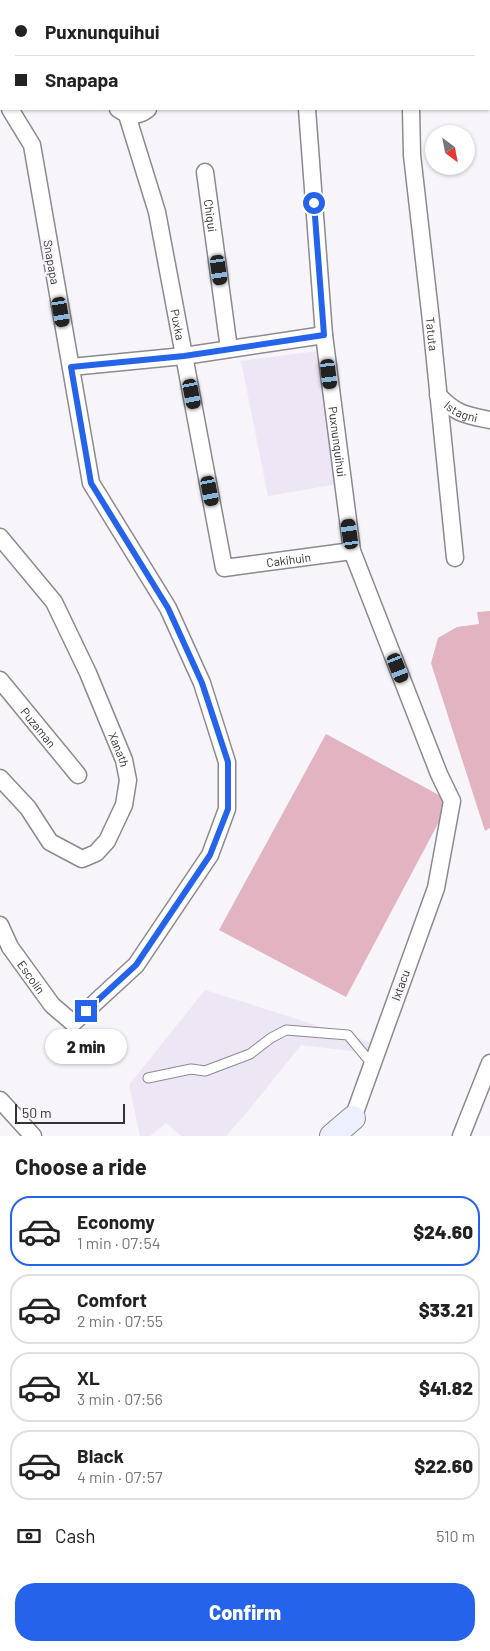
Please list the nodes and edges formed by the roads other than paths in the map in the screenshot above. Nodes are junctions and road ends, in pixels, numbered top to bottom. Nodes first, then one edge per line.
1 (11, 110) edge
2 (147, 110) edge
3 (307, 110) edge
4 (411, 110) edge
5 (122, 112) edge
6 (205, 172) dead end
7 (324, 335) junction
8 (229, 349) junction
9 (184, 356) junction
10 (71, 367) junction
11 (438, 394) junction
12 (490, 420) edge
13 (0, 537) edge
14 (354, 557) junction
15 (454, 558) dead end
16 (224, 568) joint
17 (0, 680) edge
18 (78, 775) dead end
19 (0, 778) edge
20 (446, 831) joint
21 (0, 925) edge
22 (74, 1023) joint
23 (371, 1063) junction
24 (490, 1063) edge
25 (148, 1078) dead end
26 (0, 1100) edge
27 (348, 1127) edge
28 (33, 1136) edge
29 (332, 1136) edge
30 (461, 1136) edge

1 - 10 street, Snapapa
2 - 5 street
3 - 7 street, Puxnunquihui
4 - 11 street, Tatuta
5 - 9 street, Puxka
6 - 8 street, Chiqui
7 - 8 street
7 - 14 street, Puxnunquihui
8 - 9 street
9 - 10 street
9 - 16 street, Puxka
10 - 22 street, Snapapa
11 - 12 street, Istagni
11 - 15 street, Tatuta
13 - 19 street, Xanath
14 - 16 street, Cakihuin
14 - 20 street, Puxnunquihui
17 - 18 street, Puzaman
20 - 23 street, Ixtacu
21 - 22 street, Escolín
23 - 25 lane
23 - 27 street, Ixtacu
24 - 30 street
26 - 28 street
27 - 29 street

